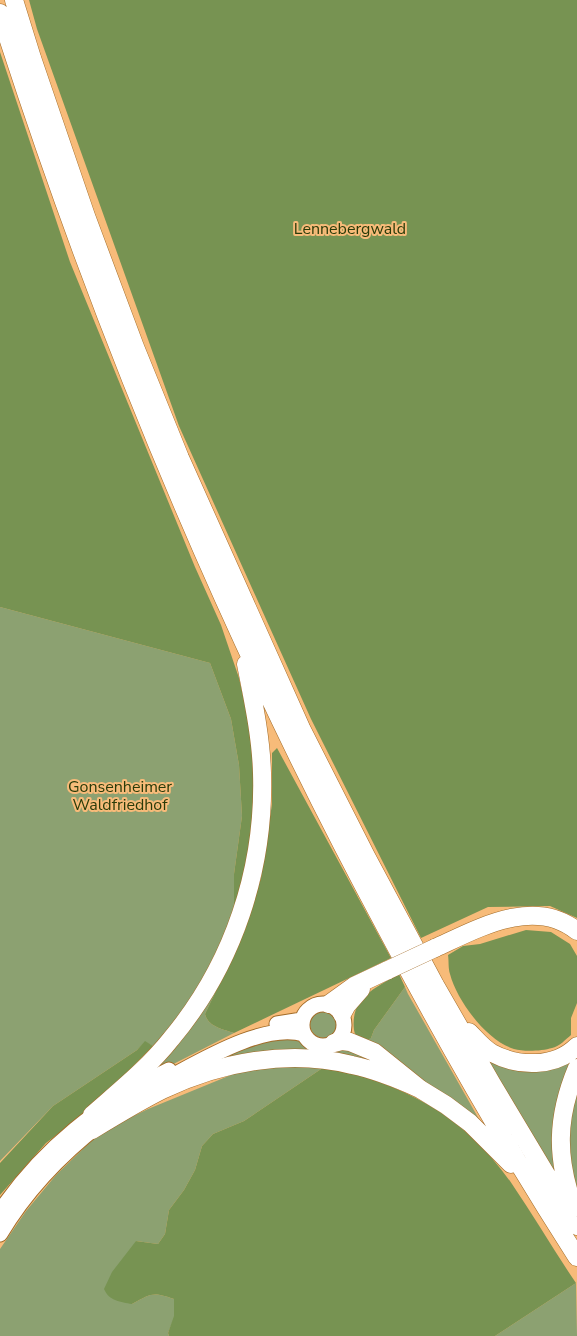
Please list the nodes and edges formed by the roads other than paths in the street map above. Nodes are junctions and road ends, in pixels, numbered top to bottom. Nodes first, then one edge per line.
1 (14, 0) edge
2 (0, 12) edge
3 (241, 639) junction
4 (577, 931) edge
5 (336, 1009) junction
6 (454, 1018) junction
7 (303, 1027) junction
8 (334, 1043) junction
9 (577, 1046) edge
10 (577, 1068) edge
11 (420, 1089) junction
12 (92, 1122) junction
13 (538, 1195) junction
14 (0, 1212) edge
15 (577, 1216) edge
16 (577, 1226) edge
17 (0, 1234) edge
18 (577, 1257) edge

1 - 6 highway
2 - 3 highway
3 - 12 highway
3 - 13 highway
4 - 5 highway, bridge
5 - 7 main road
5 - 8 main road
6 - 9 highway
6 - 16 highway
7 - 8 main road
7 - 12 main road
8 - 11 highway
10 - 15 highway
11 - 12 highway
11 - 13 highway
12 - 14 main road
12 - 17 main road
13 - 18 highway

